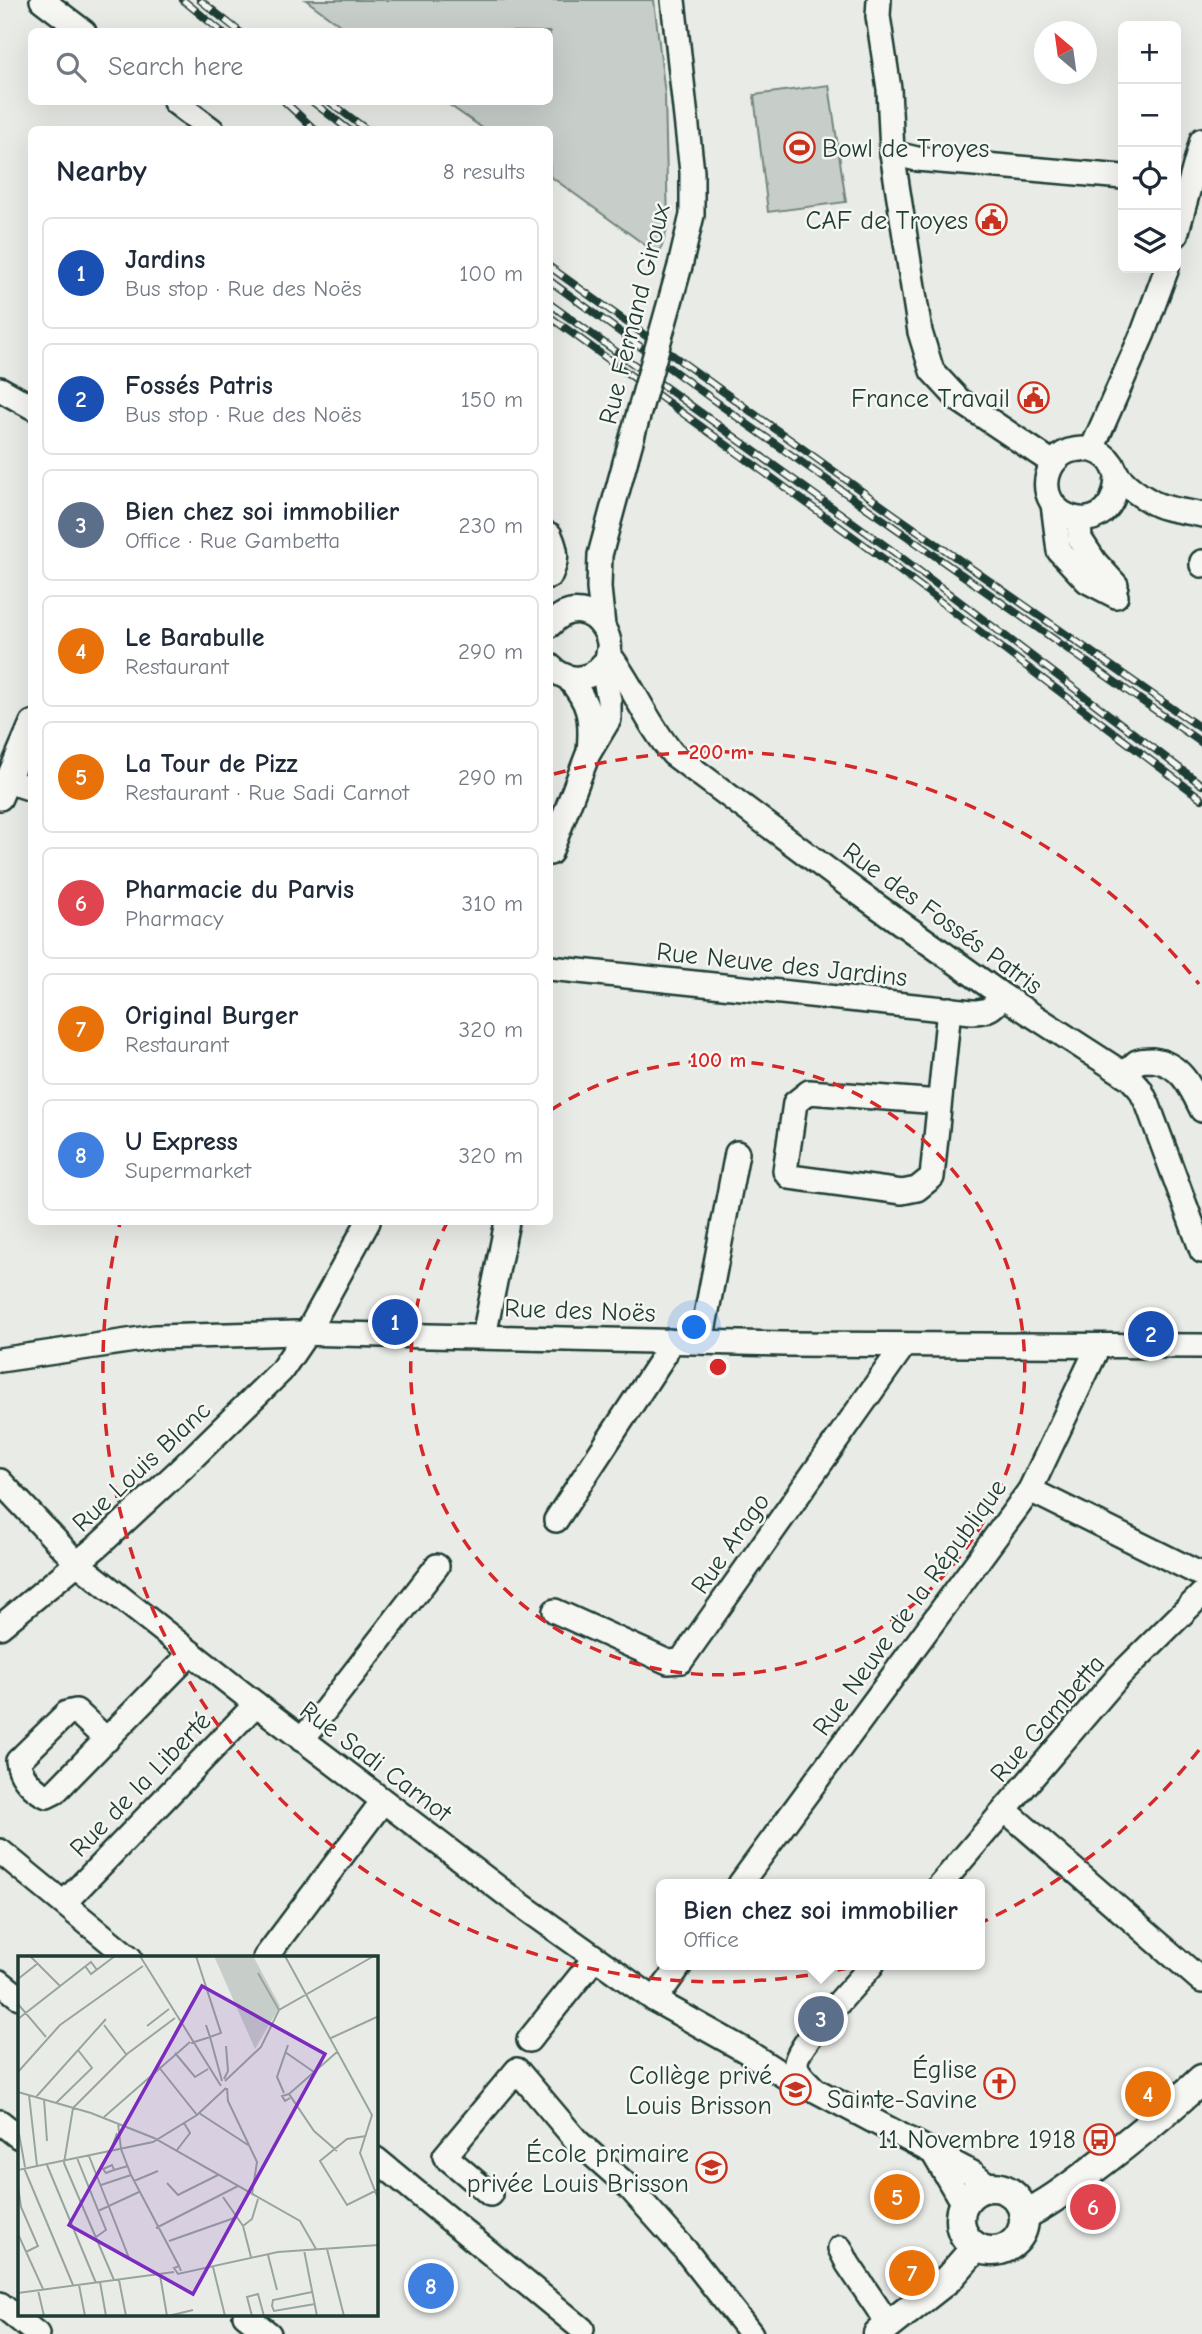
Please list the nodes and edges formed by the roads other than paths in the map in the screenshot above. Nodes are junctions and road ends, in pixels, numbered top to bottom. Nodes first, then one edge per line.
1 (42, 0) edge
2 (673, 0) edge
3 (879, 0) edge
4 (78, 28) edge
5 (180, 105) edge
6 (207, 126) edge
7 (1202, 140) edge
8 (892, 153) junction
9 (1118, 177) edge
10 (1183, 182) edge
11 (1179, 210) edge
12 (1165, 273) edge
13 (0, 389) edge
14 (28, 405) edge
15 (1092, 449) junction
16 (1053, 463) junction
17 (1117, 476) junction
18 (1053, 504) junction
19 (1108, 509) junction
20 (1202, 515) edge
21 (1079, 520) junction
22 (1202, 528) edge
23 (553, 542) edge
24 (600, 555) junction
25 (553, 570) edge
26 (555, 616) edge
27 (603, 626) junction
28 (605, 659) junction
29 (556, 672) edge
30 (28, 732) edge
31 (588, 754) junction
32 (4, 789) edge
33 (28, 789) edge
34 (553, 845) edge
35 (553, 968) edge
36 (1003, 996) junction
37 (949, 1009) junction
38 (1124, 1074) junction
39 (939, 1101) junction
40 (1202, 1110) edge
41 (737, 1153) dead end
42 (366, 1225) edge
43 (506, 1225) edge
44 (1202, 1251) edge
45 (307, 1334) junction
46 (484, 1336) junction
47 (669, 1341) junction
48 (701, 1342) junction
49 (904, 1345) junction
50 (1202, 1346) edge
51 (1098, 1347) junction
52 (0, 1360) edge
53 (0, 1481) edge
54 (1030, 1490) junction
55 (556, 1520) dead end
56 (77, 1563) junction
57 (437, 1566) dead end
58 (1202, 1574) edge
59 (1202, 1594) edge
60 (555, 1611) dead end
61 (1, 1619) edge
62 (191, 1653) junction
63 (256, 1704) junction
64 (107, 1740) dead end
65 (302, 1740) junction
66 (383, 1801) junction
67 (1005, 1810) junction
68 (0, 1851) edge
69 (744, 1879) edge
70 (945, 1879) edge
71 (64, 1903) junction
72 (128, 1956) edge
73 (267, 1956) edge
74 (595, 1958) junction
75 (676, 1970) edge
76 (868, 1970) edge
77 (1202, 1981) edge
78 (0, 1982) edge
79 (18, 1996) edge
80 (654, 2000) junction
81 (529, 2040) dead end
82 (808, 2040) junction
83 (746, 2051) junction
84 (1202, 2078) edge
85 (815, 2090) junction
86 (0, 2122) edge
87 (18, 2136) edge
88 (933, 2154) junction
89 (378, 2161) edge
90 (990, 2187) junction
91 (490, 2194) dead end
92 (963, 2204) junction
93 (1024, 2215) junction
94 (976, 2247) junction
95 (840, 2248) dead end
96 (0, 2304) edge
97 (246, 2316) edge
98 (582, 2329) dead end
99 (883, 2331) edge
100 (37, 2334) edge
101 (270, 2334) edge
102 (751, 2334) edge

1 - 4 street
2 - 24 street, Rue Fernand Giroux, bridge
3 - 8 street
5 - 6 street
7 - 10 street
8 - 9 street
8 - 16 street
10 - 11 street
12 - 15 street
13 - 14 street
15 - 16 street
15 - 17 street
16 - 18 street
17 - 19 street
17 - 20 street
18 - 21 street
18 - 21 street
19 - 21 street
19 - 22 street
23 - 25 street
24 - 26 street, Rue Fernand Giroux
24 - 27 street, Rue Fernand Giroux
26 - 27 street
27 - 28 street, Rue Fernand Giroux
28 - 29 street
28 - 31 street, Rue Fernand Giroux
28 - 36 street, Rue des Fossés Patris
29 - 31 street
30 - 32 street
31 - 34 street
32 - 33 street
35 - 37 street, Rue Neuve des Jardins
36 - 37 street, Rue Neuve des Jardins
36 - 38 street, Rue des Fossés Patris
37 - 39 street
38 - 40 street
38 - 44 street, Rue des Fossés Patris
39 - 39 street
41 - 48 street
42 - 45 street, Rue Louis Blanc
43 - 46 street
45 - 46 street, Rue des Noës
45 - 52 street, Rue des Noës
45 - 56 street, Rue Louis Blanc
46 - 47 street, Rue des Noës
47 - 48 street, Rue des Noës
47 - 55 street
48 - 49 street, Rue des Noës
49 - 51 street, Rue des Noës
49 - 60 street, Rue Arago
50 - 51 street, Rue des Noës
51 - 54 street, Rue Neuve de la République
53 - 56 street, Rue Sadi Carnot
54 - 58 street
54 - 69 street, Rue Neuve de la République
56 - 61 street, Rue Louis Blanc
56 - 62 street, Rue Sadi Carnot
57 - 65 street
59 - 67 street, Rue Gambetta
62 - 63 street, Rue Sadi Carnot
62 - 64 street
63 - 65 street, Rue Sadi Carnot
63 - 71 street, Rue de la Liberté
65 - 66 street, Rue Sadi Carnot
66 - 73 street
66 - 74 street, Rue Sadi Carnot
67 - 70 street, Rue Gambetta
67 - 77 street
68 - 71 street
71 - 72 street
74 - 80 street, Rue Sadi Carnot
74 - 81 street
75 - 80 street
76 - 82 street
78 - 79 street
80 - 83 street, Rue Sadi Carnot
82 - 83 street, Rue Sadi Carnot
82 - 85 street, Rue Sadi Carnot
83 - 85 street, Rue Sadi Carnot
84 - 93 main road
85 - 88 street, Rue Sadi Carnot
86 - 87 street
88 - 90 street, Rue Sadi Carnot
88 - 92 street, Rue Sadi Carnot
89 - 98 street
90 - 92 main road
90 - 93 main road
91 - 102 street
92 - 94 main road
93 - 94 main road
94 - 99 main road
95 - 99 street
96 - 100 street
97 - 101 street

